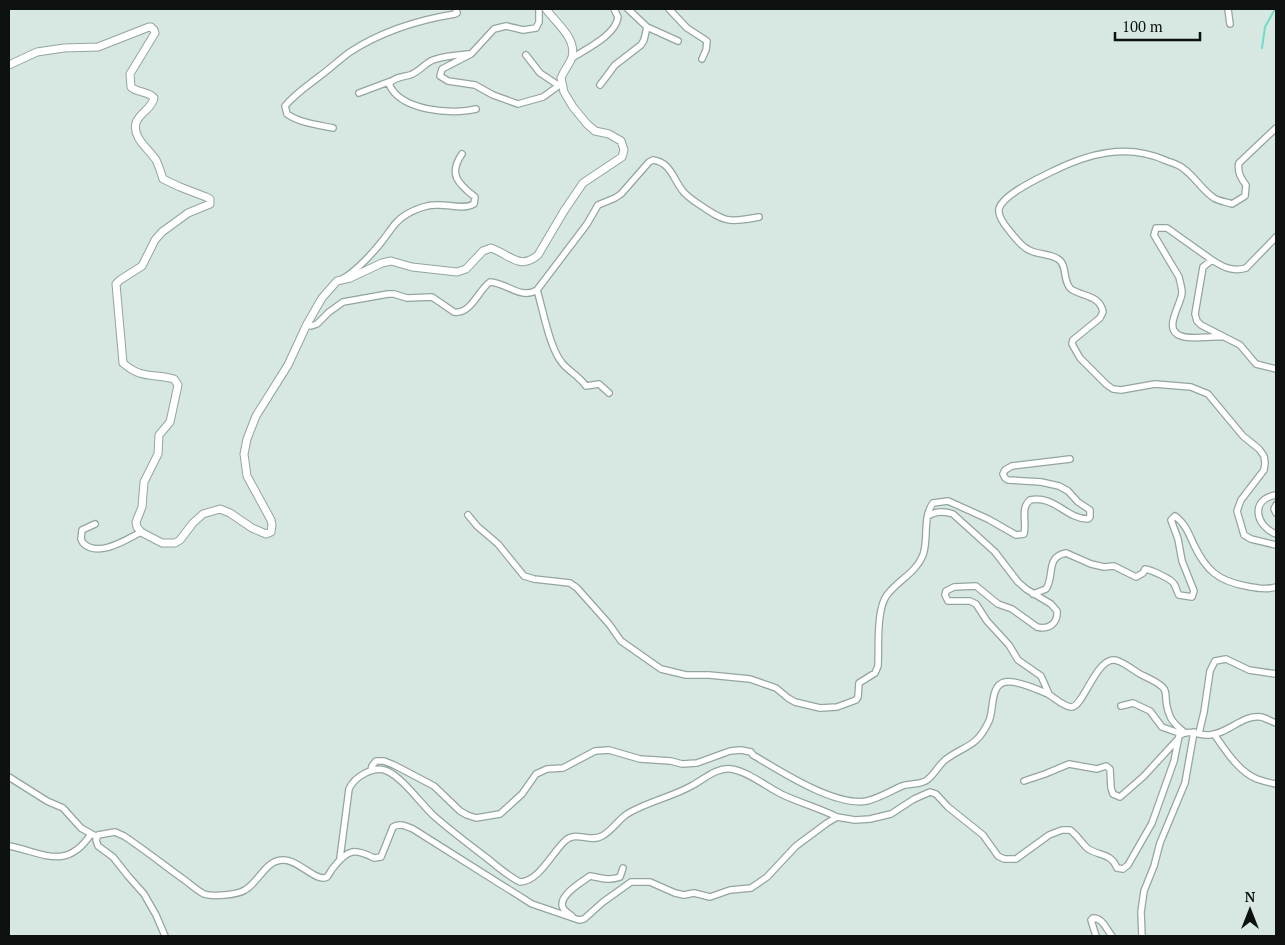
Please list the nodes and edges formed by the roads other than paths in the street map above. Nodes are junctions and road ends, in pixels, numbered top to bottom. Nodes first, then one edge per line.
1 (456, 9) edge
2 (539, 9) edge
3 (546, 9) edge
4 (614, 9) edge
5 (628, 9) edge
6 (668, 9) edge
7 (1228, 9) edge
8 (1230, 24) dead end
9 (647, 27) junction
10 (678, 41) dead end
11 (471, 54) junction
12 (526, 55) dead end
13 (572, 58) junction
14 (702, 59) dead end
15 (9, 65) edge
16 (391, 81) junction
17 (560, 85) junction
18 (600, 85) dead end
19 (359, 93) dead end
20 (476, 109) dead end
21 (333, 128) dead end
22 (1276, 128) edge
23 (462, 154) dead end
24 (759, 217) dead end
25 (1276, 237) edge
26 (1212, 260) junction
27 (337, 281) junction
28 (537, 290) junction
29 (307, 324) junction
30 (1225, 337) junction
31 (1276, 369) edge
32 (610, 393) dead end
33 (1070, 459) dead end
34 (1276, 495) edge
35 (1276, 505) edge
36 (1276, 513) edge
37 (468, 515) dead end
38 (928, 516) junction
39 (95, 524) dead end
40 (141, 532) junction
41 (1276, 534) edge
42 (1276, 546) edge
43 (1276, 587) edge
44 (1033, 594) junction
45 (1276, 674) edge
46 (1048, 694) junction
47 (1121, 706) dead end
48 (1276, 724) edge
49 (1183, 733) junction
50 (1197, 733) junction
51 (1214, 734) junction
52 (1178, 740) junction
53 (371, 770) junction
54 (9, 777) edge
55 (1024, 781) dead end
56 (1276, 784) edge
57 (837, 817) junction
58 (94, 835) junction
59 (9, 846) edge
60 (340, 858) junction
61 (623, 868) dead end
62 (574, 918) junction
63 (165, 936) edge
64 (1096, 936) edge
65 (1112, 936) edge
66 (1142, 936) edge

1 - 21 street
2 - 11 street
3 - 13 street
4 - 13 street
5 - 9 street
6 - 14 street
7 - 8 street
9 - 10 street
9 - 18 street
11 - 16 street
11 - 17 street
12 - 17 street
13 - 17 street
15 - 40 street
16 - 19 street
16 - 20 street
17 - 27 street
22 - 42 street
23 - 27 street
24 - 28 street
25 - 26 street
26 - 30 street
26 - 30 street
27 - 29 street
28 - 29 street
28 - 32 street
29 - 40 street
30 - 31 street
33 - 38 street
34 - 41 street
35 - 36 street
37 - 38 street
38 - 44 street
39 - 40 street
43 - 44 street
44 - 46 street
45 - 50 street
46 - 49 street
46 - 53 street
47 - 49 street
48 - 51 street
49 - 50 street
49 - 52 street
50 - 51 street
50 - 66 street
51 - 56 street
52 - 55 street
52 - 57 street
53 - 57 street
53 - 60 street
54 - 58 street
57 - 62 street
58 - 59 street
58 - 60 street
58 - 63 street
60 - 62 street
61 - 62 street
64 - 65 street

